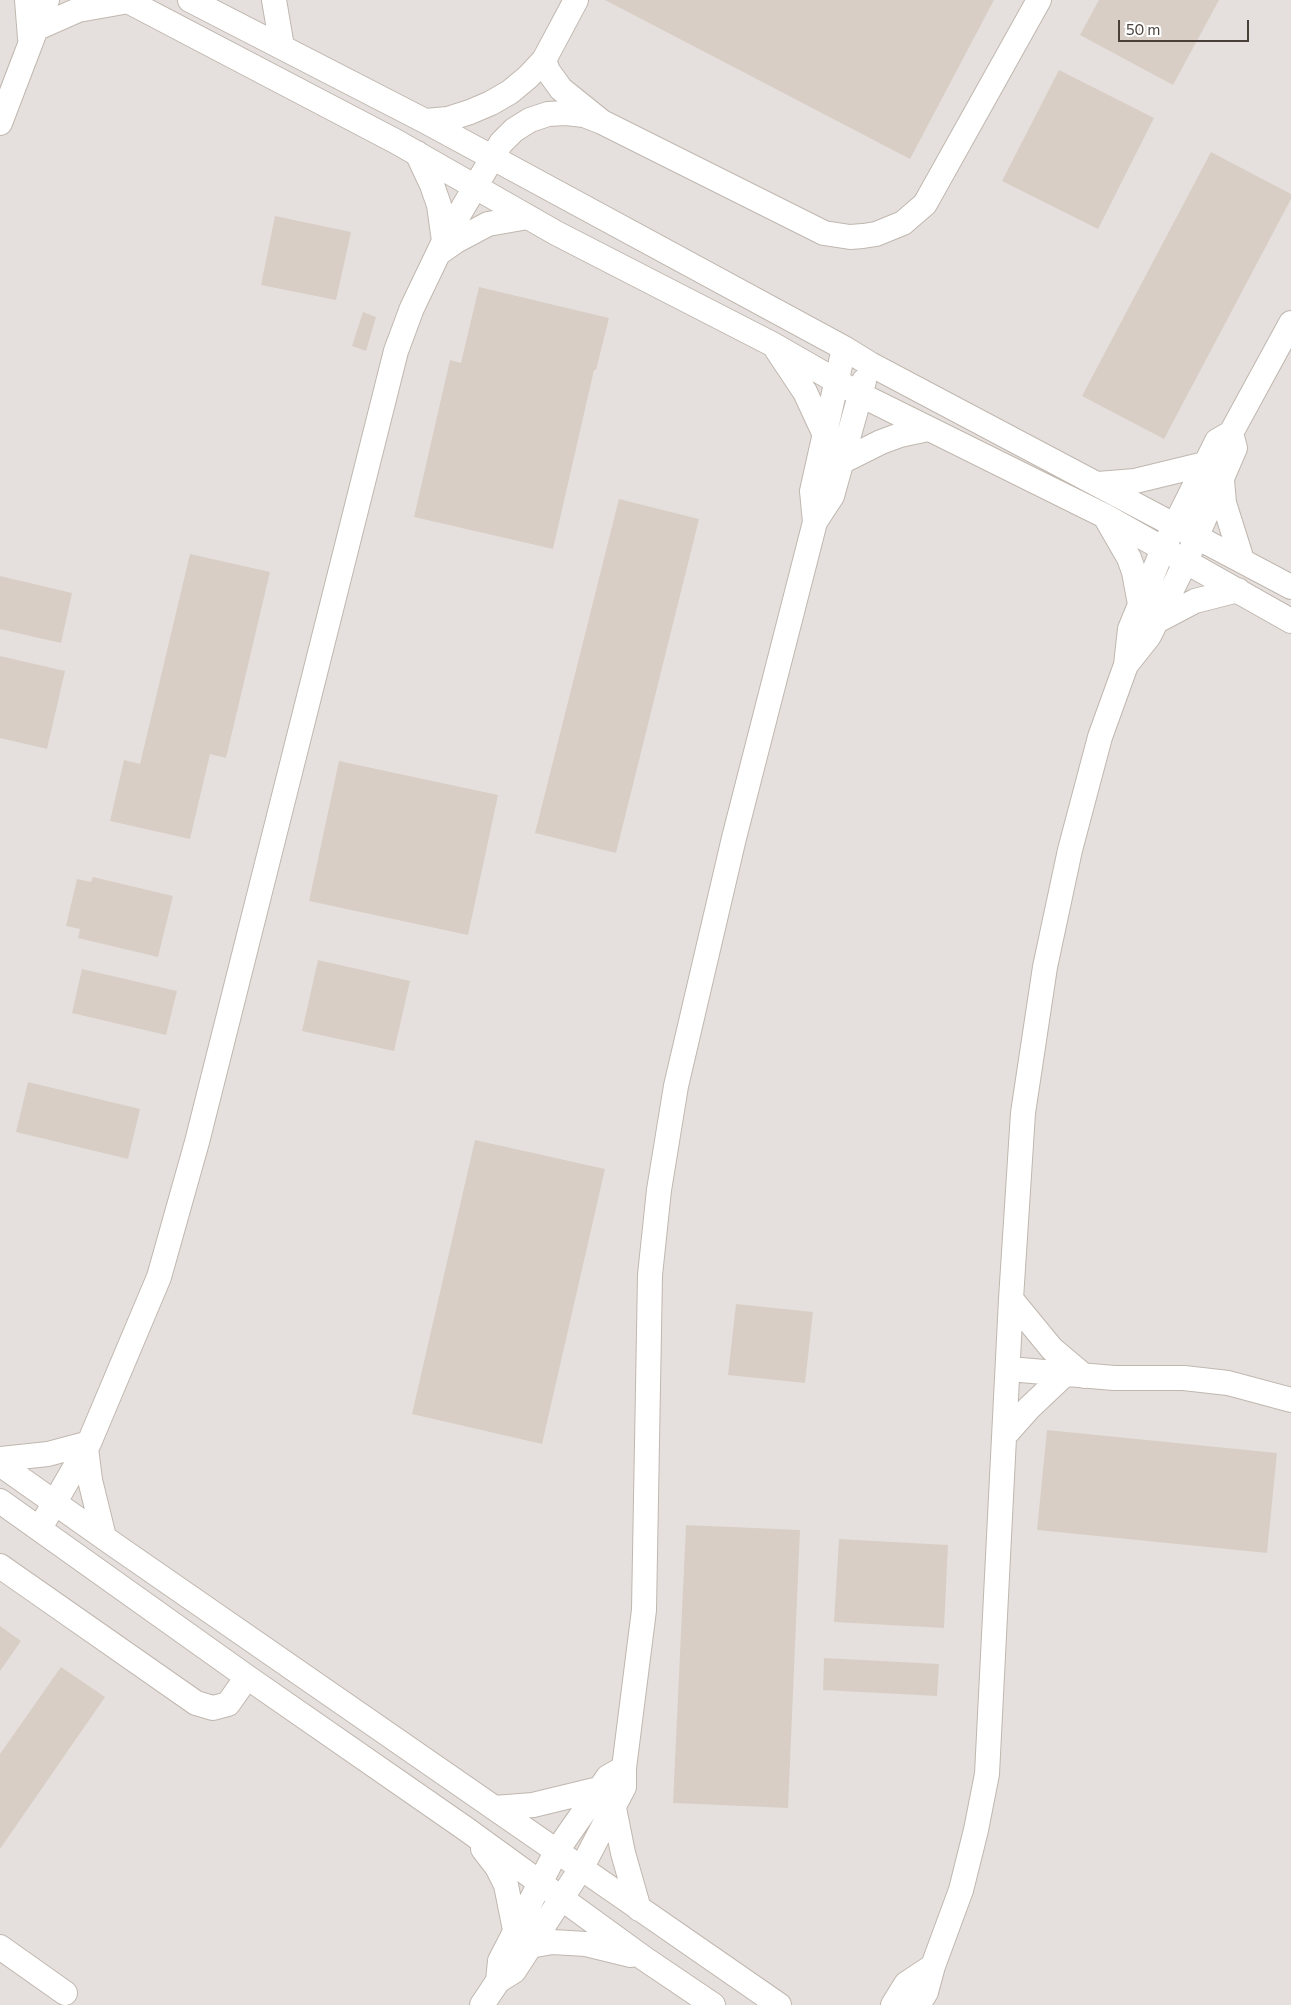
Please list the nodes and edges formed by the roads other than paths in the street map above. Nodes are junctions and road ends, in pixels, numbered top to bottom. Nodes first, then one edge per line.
1 (26, 0) edge
2 (47, 0) edge
3 (190, 0) edge
4 (274, 0) edge
5 (576, 0) edge
6 (1039, 0) edge
7 (127, 1) edge
8 (33, 36) junction
9 (282, 47) junction
10 (544, 60) junction
11 (425, 122) junction
12 (602, 122) junction
13 (0, 123) edge
14 (417, 153) junction
15 (491, 159) junction
16 (475, 187) junction
17 (528, 217) junction
18 (440, 248) junction
19 (1291, 322) edge
20 (772, 344) junction
21 (844, 348) junction
22 (870, 364) junction
23 (836, 380) junction
24 (859, 394) junction
25 (928, 429) junction
26 (824, 433) junction
27 (841, 462) junction
28 (1214, 471) junction
29 (1098, 484) junction
30 (1105, 516) junction
31 (815, 522) junction
32 (1174, 525) junction
33 (1197, 536) junction
34 (1163, 549) junction
35 (1242, 560) junction
36 (1186, 561) junction
37 (1291, 587) edge
38 (1238, 590) junction
39 (1140, 604) junction
40 (1291, 620) edge
41 (1157, 621) junction
42 (1126, 665) junction
43 (1011, 1299) junction
44 (1009, 1369) junction
45 (1074, 1375) junction
46 (1289, 1399) edge
47 (1005, 1435) junction
48 (88, 1445) junction
49 (0, 1459) edge
50 (0, 1464) edge
51 (0, 1501) edge
52 (56, 1503) junction
53 (40, 1528) junction
54 (104, 1538) junction
55 (0, 1566) edge
56 (247, 1677) junction
57 (624, 1768) junction
58 (599, 1789) junction
59 (494, 1808) junction
60 (614, 1808) junction
61 (466, 1829) junction
62 (556, 1852) junction
63 (582, 1867) junction
64 (541, 1883) junction
65 (561, 1899) junction
66 (640, 1909) junction
67 (523, 1938) junction
68 (0, 1947) edge
69 (645, 1959) junction
70 (933, 1966) junction
71 (65, 1993) dead end
72 (482, 2005) edge
73 (712, 2005) edge
74 (779, 2005) edge
75 (893, 2005) edge
76 (918, 2005) edge

1 - 8 street
2 - 8 street
3 - 9 street
4 - 9 street
5 - 10 street
6 - 12 street
7 - 8 street
7 - 14 street
8 - 13 street
9 - 11 street
10 - 11 street
10 - 12 street
11 - 15 street
12 - 15 street
14 - 16 street
14 - 18 street
15 - 16 street
15 - 21 street
16 - 17 street
16 - 18 street
17 - 18 street
17 - 20 street
18 - 48 street
19 - 28 street
20 - 23 street
20 - 26 street
21 - 22 street
21 - 23 street
22 - 24 street
22 - 29 street
23 - 24 street
23 - 26 street
24 - 25 street
24 - 27 street
25 - 27 street
25 - 30 street
26 - 31 street
27 - 31 street
28 - 29 street
28 - 32 street
28 - 33 street
28 - 35 street
29 - 32 street
30 - 34 street
30 - 39 street
31 - 57 street
32 - 33 street
32 - 34 street
33 - 35 street
33 - 36 street
34 - 36 street
34 - 39 street
35 - 37 street
36 - 38 street
36 - 41 street
38 - 40 street
38 - 41 street
39 - 42 street
41 - 42 street
42 - 43 street
43 - 44 street
43 - 45 street
44 - 45 street
44 - 47 street
45 - 46 street
45 - 47 street
47 - 70 street
48 - 49 street
48 - 52 street
48 - 54 street
50 - 52 street
51 - 53 street
52 - 53 street
52 - 54 street
53 - 56 street
54 - 59 street
55 - 56 street
56 - 61 street
57 - 58 street
57 - 60 street
58 - 59 street
58 - 62 street
59 - 62 street
60 - 63 street
60 - 66 street
61 - 64 street
61 - 67 street
62 - 63 street
62 - 64 street
63 - 65 street
63 - 66 street
64 - 65 street
64 - 67 street
65 - 67 street
65 - 69 street
66 - 74 street
67 - 69 street
67 - 72 street
68 - 71 street
69 - 73 street
70 - 75 street
70 - 76 street

